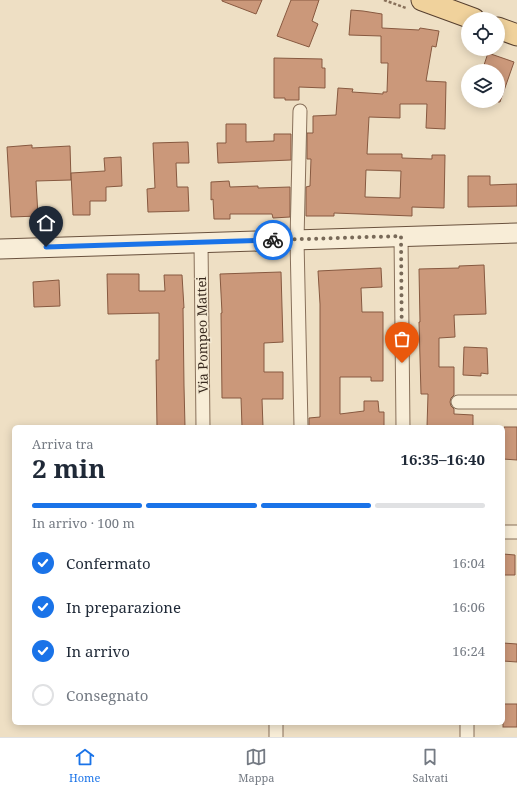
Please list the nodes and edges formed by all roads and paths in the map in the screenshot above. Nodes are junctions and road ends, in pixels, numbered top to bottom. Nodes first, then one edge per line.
1 (422, 0) edge
2 (461, 14) edge
3 (505, 31) edge
4 (517, 35) edge
5 (300, 111) dead end
6 (517, 233) edge
7 (401, 236) junction
8 (297, 240) junction
9 (201, 242) junction
10 (0, 249) edge
11 (458, 402) dead end
12 (517, 402) edge
13 (204, 425) edge
14 (301, 425) edge
15 (402, 425) edge
16 (505, 532) edge
17 (517, 532) edge
18 (276, 725) edge
19 (467, 725) edge
20 (276, 737) edge
21 (467, 737) edge

1 - 2 main road
3 - 4 main road
5 - 8 street
6 - 7 street
7 - 8 street
7 - 15 street
8 - 9 street
8 - 14 street
9 - 10 street
9 - 13 street, Via Pompeo Mattei
11 - 12 street
16 - 17 street
18 - 20 street
19 - 21 street

